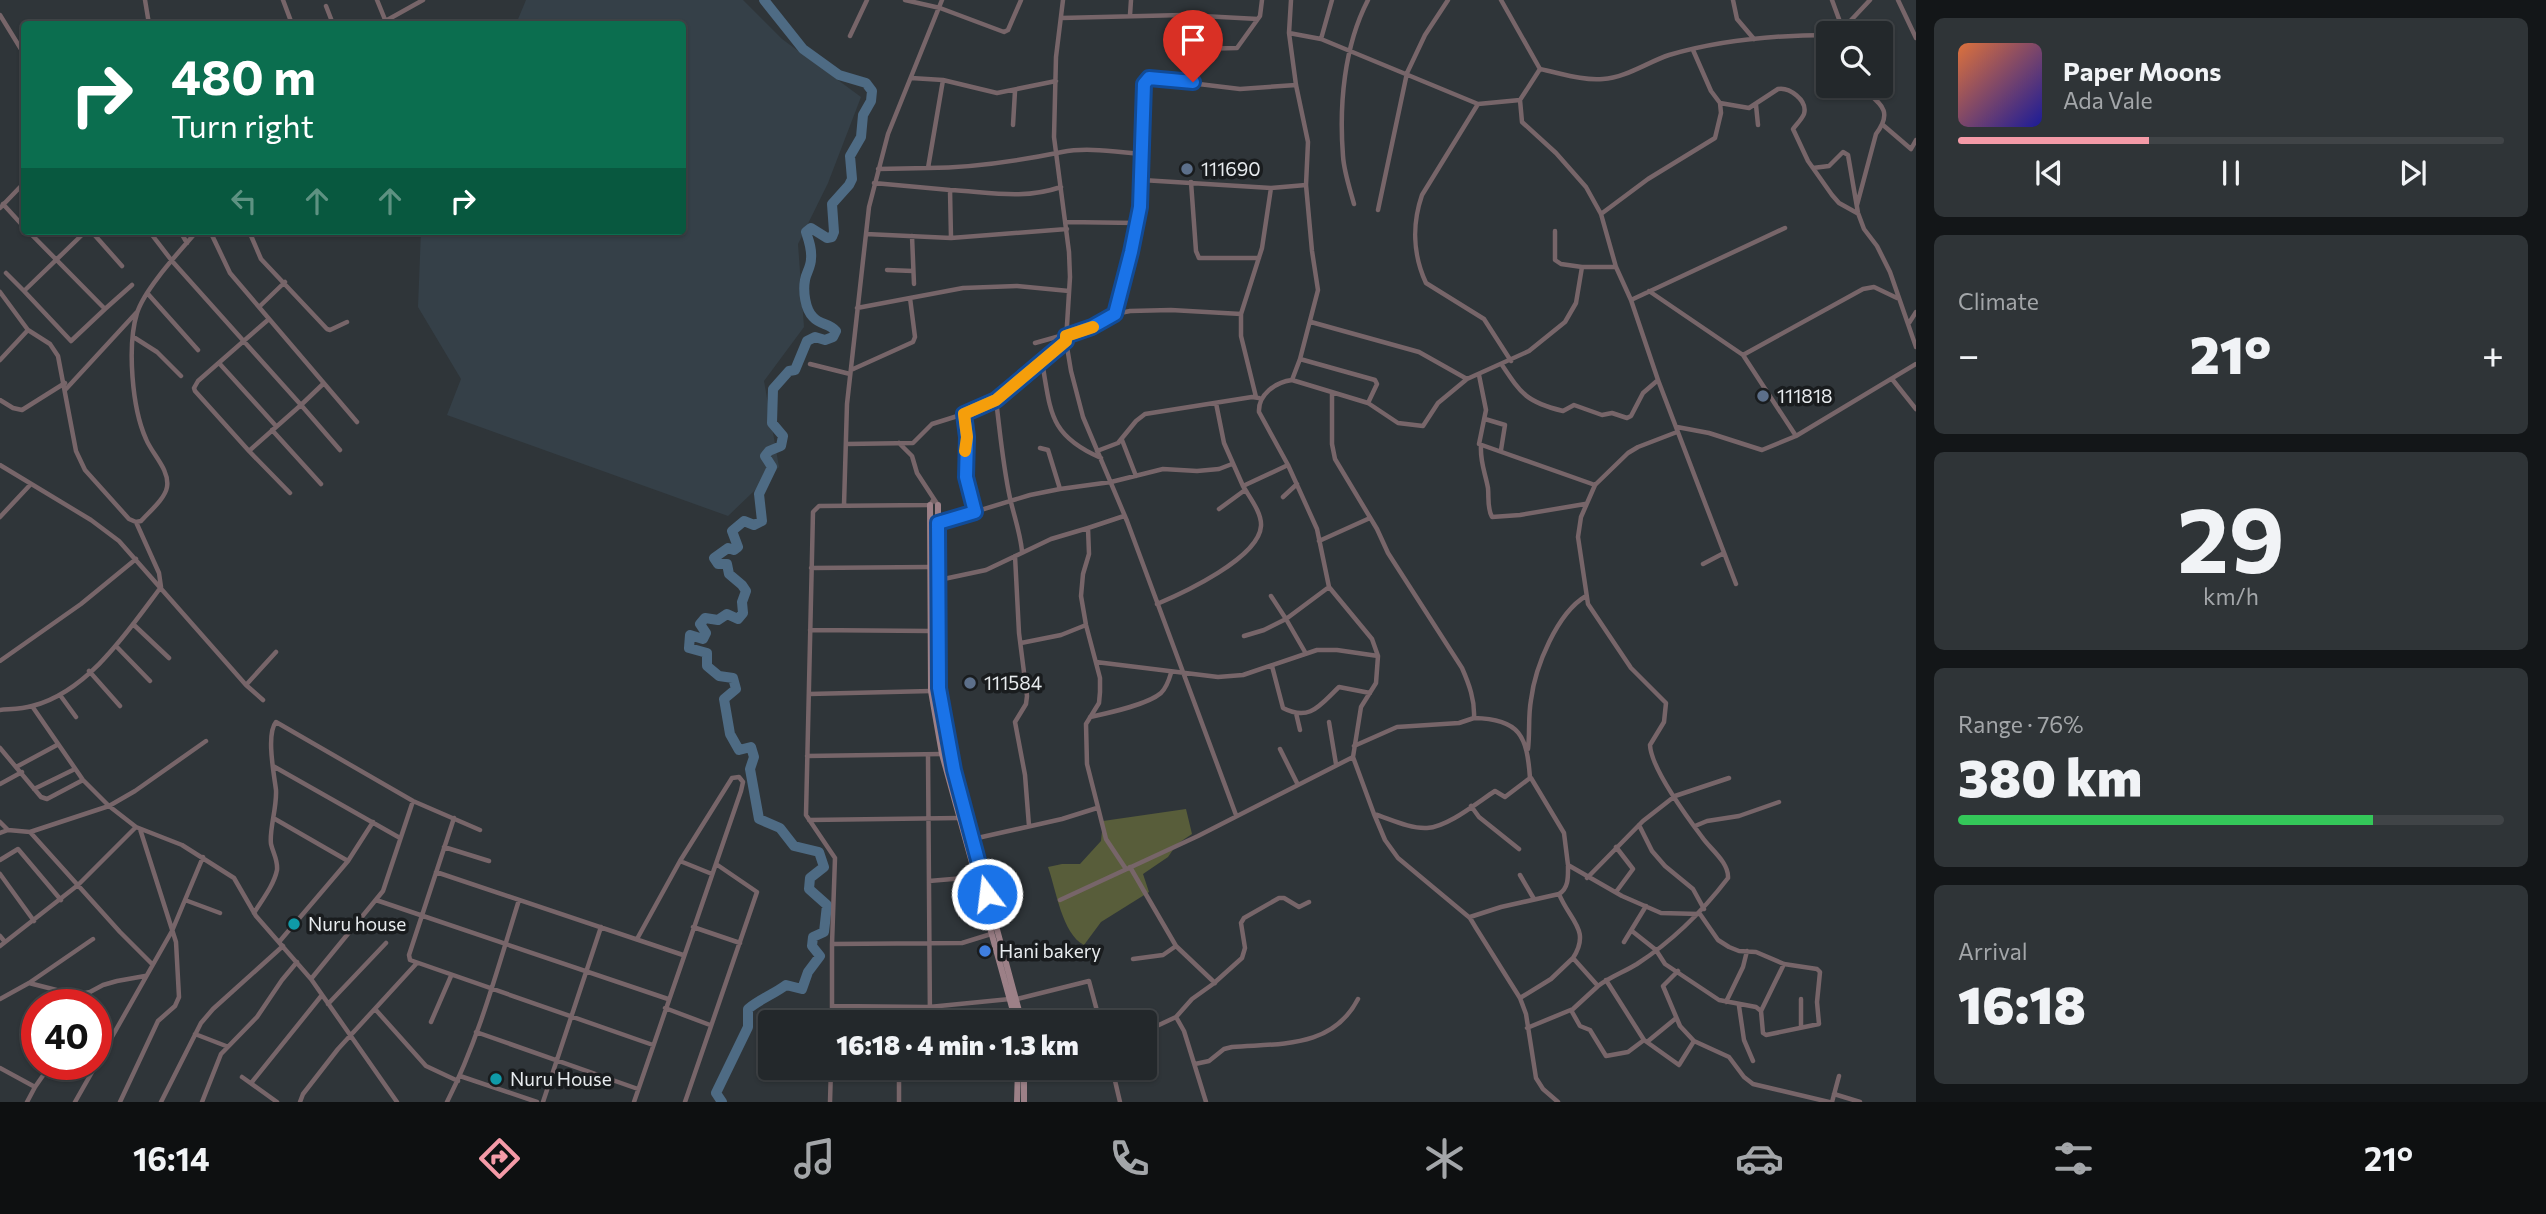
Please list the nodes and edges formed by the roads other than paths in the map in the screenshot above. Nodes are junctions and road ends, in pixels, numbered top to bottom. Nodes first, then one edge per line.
1 (145, 0) edge
2 (283, 0) edge
3 (377, 0) edge
4 (423, 0) edge
5 (867, 0) edge
6 (905, 0) edge
7 (942, 0) edge
8 (1021, 0) edge
9 (1063, 0) edge
10 (1131, 0) edge
11 (1262, 0) edge
12 (1291, 0) edge
13 (1332, 0) edge
14 (1368, 0) edge
15 (1448, 0) edge
16 (1501, 0) edge
17 (1733, 0) edge
18 (1832, 0) edge
19 (1870, 0) edge
20 (1898, 0) edge
21 (326, 6) dead end
22 (940, 8) junction
23 (0, 15) edge
24 (1130, 15) junction
25 (1061, 18) junction
26 (1258, 19) junction
27 (148, 21) edge
28 (291, 21) edge
29 (332, 21) edge
30 (382, 21) edge
31 (386, 21) edge
32 (1838, 21) edge
33 (1851, 21) edge
34 (1289, 33) junction
35 (850, 36) dead end
36 (1816, 36) edge
37 (1754, 38) junction
38 (1916, 38) edge
39 (1321, 39) junction
40 (21, 49) edge
41 (1195, 50) dead end
42 (1693, 50) junction
43 (1350, 51) junction
44 (1539, 69) junction
45 (1406, 73) junction
46 (911, 79) junction
47 (943, 80) junction
48 (1056, 81) junction
49 (1296, 85) junction
50 (1014, 91) junction
51 (1873, 98) edge
52 (1520, 100) junction
53 (1720, 103) junction
54 (1478, 104) junction
55 (1756, 105) junction
56 (1013, 125) dead end
57 (1758, 125) dead end
58 (1884, 125) junction
59 (1916, 140) edge
60 (1143, 153) junction
61 (1057, 154) junction
62 (928, 168) junction
63 (1813, 168) junction
64 (878, 169) junction
65 (1142, 180) junction
66 (1191, 182) junction
67 (874, 183) junction
68 (1306, 185) junction
69 (21, 186) edge
70 (1061, 187) junction
71 (1271, 188) junction
72 (950, 190) junction
73 (1354, 204) dead end
74 (2, 206) edge
75 (1856, 206) junction
76 (1378, 210) dead end
77 (1858, 213) junction
78 (1601, 214) junction
79 (1066, 222) junction
80 (1137, 223) junction
81 (21, 224) edge
82 (1784, 228) dead end
83 (1067, 229) junction
84 (1555, 230) dead end
85 (866, 233) junction
86 (33, 235) edge
87 (84, 235) edge
88 (93, 235) edge
89 (152, 235) edge
90 (182, 235) edge
91 (194, 235) edge
92 (213, 235) edge
93 (250, 235) edge
94 (912, 236) junction
95 (951, 238) junction
96 (187, 243) junction
97 (1259, 258) junction
98 (56, 260) junction
99 (172, 261) junction
100 (122, 266) dead end
101 (1582, 267) junction
102 (1616, 267) junction
103 (887, 270) dead end
104 (913, 271) junction
105 (6, 273) dead end
106 (285, 282) junction
107 (914, 284) dead end
108 (132, 285) dead end
109 (24, 291) junction
110 (1069, 291) junction
111 (1649, 291) junction
112 (0, 292) edge
113 (148, 294) junction
114 (910, 298) junction
115 (1898, 298) junction
116 (1631, 300) junction
117 (259, 307) junction
118 (857, 308) junction
119 (105, 309) junction
120 (138, 312) junction
121 (1916, 312) edge
122 (1115, 314) junction
123 (1241, 314) junction
124 (269, 319) junction
125 (346, 322) dead end
126 (1311, 322) junction
127 (1908, 324) junction
128 (28, 330) junction
129 (134, 337) junction
130 (1066, 338) junction
131 (244, 340) junction
132 (1035, 343) dead end
133 (1916, 347) edge
134 (198, 350) dead end
135 (1743, 355) junction
136 (1300, 359) junction
137 (0, 360) edge
138 (1511, 360) junction
139 (1041, 361) junction
140 (219, 363) junction
141 (810, 364) dead end
142 (1916, 364) edge
143 (1502, 365) junction
144 (850, 372) junction
145 (1479, 375) junction
146 (181, 376) dead end
147 (1467, 379) junction
148 (1892, 379) junction
149 (1292, 380) junction
150 (1658, 380) junction
151 (323, 384) junction
152 (65, 386) junction
153 (1332, 393) junction
154 (1258, 397) junction
155 (0, 400) edge
156 (996, 400) junction
157 (1216, 403) junction
158 (1368, 403) junction
159 (301, 405) junction
160 (1916, 409) edge
161 (964, 414) junction
162 (1486, 419) junction
163 (357, 422) dead end
164 (274, 428) junction
165 (1677, 430) junction
166 (1796, 436) junction
167 (1122, 440) junction
168 (846, 443) junction
169 (899, 443) junction
170 (1481, 446) junction
171 (1040, 448) dead end
172 (340, 450) dead end
173 (1501, 450) junction
174 (250, 451) junction
175 (1097, 451) junction
176 (1102, 459) junction
177 (1232, 464) junction
178 (0, 465) edge
179 (1288, 465) junction
180 (1136, 475) junction
181 (1111, 482) junction
182 (30, 484) junction
183 (321, 484) dead end
184 (1297, 484) junction
185 (1595, 485) junction
186 (1244, 488) junction
187 (1060, 489) junction
188 (290, 493) dead end
189 (1283, 497) dead end
190 (1010, 502) junction
191 (934, 503) junction
192 (1586, 503) junction
193 (845, 505) junction
194 (1219, 509) dead end
195 (975, 512) junction
196 (1124, 516) junction
197 (0, 517) edge
198 (1370, 518) junction
199 (136, 522) junction
200 (938, 523) junction
201 (1088, 528) junction
202 (1319, 541) junction
203 (1022, 551) junction
204 (1724, 553) junction
205 (1015, 556) junction
206 (136, 559) junction
207 (1703, 564) dead end
208 (811, 568) junction
209 (929, 568) junction
210 (939, 580) junction
211 (1736, 584) dead end
212 (161, 587) junction
213 (1329, 587) junction
214 (1271, 596) dead end
215 (1586, 596) junction
216 (1157, 604) junction
217 (1286, 619) junction
218 (133, 624) junction
219 (1086, 625) junction
220 (810, 630) junction
221 (930, 631) junction
222 (1244, 636) dead end
223 (1021, 643) junction
224 (116, 646) junction
225 (276, 652) dead end
226 (1305, 652) junction
227 (1378, 656) junction
228 (169, 658) dead end
229 (0, 661) edge
230 (1096, 662) junction
231 (1272, 666) junction
232 (89, 671) junction
233 (934, 673) junction
234 (1171, 673) junction
235 (1183, 674) junction
236 (150, 681) dead end
237 (246, 685) junction
238 (931, 691) junction
239 (1370, 693) junction
240 (809, 694) junction
241 (60, 695) junction
242 (263, 700) dead end
243 (32, 706) junction
244 (120, 706) dead end
245 (0, 710) edge
246 (1296, 713) junction
247 (76, 717) dead end
248 (1089, 717) junction
249 (1474, 718) junction
250 (1329, 722) dead end
251 (1300, 730) dead end
252 (206, 741) dead end
253 (57, 745) junction
254 (1354, 746) junction
255 (0, 748) edge
256 (1280, 748) dead end
257 (1528, 750) junction
258 (942, 754) junction
259 (928, 755) junction
260 (807, 756) junction
261 (1353, 757) junction
262 (1336, 764) junction
263 (18, 766) junction
264 (273, 766) junction
265 (75, 769) junction
266 (22, 772) junction
267 (1531, 778) junction
268 (1729, 778) dead end
269 (83, 780) junction
270 (0, 784) edge
271 (1298, 785) junction
272 (34, 789) junction
273 (1675, 796) junction
274 (413, 801) junction
275 (1779, 802) dead end
276 (109, 806) junction
277 (1471, 806) junction
278 (1097, 808) junction
279 (1374, 814) junction
280 (1236, 815) junction
281 (454, 818) junction
282 (929, 818) junction
283 (959, 818) junction
284 (275, 819) junction
285 (808, 820) junction
286 (0, 822) edge
287 (373, 822) junction
288 (1639, 825) junction
289 (1029, 826) junction
290 (1695, 826) junction
291 (138, 828) junction
292 (8, 830) junction
293 (480, 830) dead end
294 (30, 832) junction
295 (0, 833) edge
296 (400, 838) junction
297 (973, 839) junction
298 (444, 847) junction
299 (1616, 847) junction
300 (1519, 849) dead end
301 (202, 857) junction
302 (975, 857) junction
303 (0, 860) edge
304 (348, 861) junction
305 (489, 861) dead end
306 (680, 861) junction
307 (716, 864) junction
308 (1568, 865) junction
309 (1128, 868) junction
310 (436, 872) junction
311 (0, 874) edge
312 (712, 874) junction
313 (1520, 875) dead end
314 (976, 877) junction
315 (1587, 877) junction
316 (929, 881) junction
317 (78, 885) junction
318 (1616, 892) junction
319 (1559, 894) junction
320 (1534, 899) junction
321 (61, 900) junction
322 (185, 900) junction
323 (376, 900) junction
324 (519, 900) junction
325 (1060, 900) dead end
326 (1309, 902) dead end
327 (1646, 906) junction
328 (1702, 912) junction
329 (220, 913) dead end
330 (254, 913) junction
331 (422, 915) junction
332 (1470, 918) junction
333 (34, 921) junction
334 (601, 927) junction
335 (693, 927) junction
336 (172, 931) junction
337 (1632, 931) junction
338 (991, 934) junction
339 (0, 936) edge
340 (93, 939) dead end
341 (637, 939) junction
342 (5, 942) junction
343 (1624, 942) dead end
344 (386, 943) dead end
345 (505, 943) junction
346 (740, 943) junction
347 (281, 944) junction
348 (832, 944) junction
349 (928, 944) junction
350 (0, 946) edge
351 (1176, 946) junction
352 (1656, 950) junction
353 (1747, 951) junction
354 (683, 955) junction
355 (1573, 958) junction
356 (1133, 959) dead end
357 (297, 962) junction
358 (152, 964) junction
359 (416, 964) junction
360 (1784, 964) junction
361 (586, 971) junction
362 (1678, 971) junction
363 (145, 976) junction
364 (451, 976) junction
365 (311, 979) junction
366 (1606, 980) junction
367 (29, 983) junction
368 (1215, 983) junction
369 (1598, 986) junction
370 (490, 989) junction
371 (322, 995) junction
372 (1520, 998) junction
373 (0, 999) edge
374 (668, 999) junction
375 (1013, 999) junction
376 (1358, 999) dead end
377 (1801, 999) dead end
378 (1726, 1002) junction
379 (328, 1004) junction
380 (833, 1006) junction
381 (1740, 1006) junction
382 (929, 1007) junction
383 (665, 1008) junction
384 (375, 1009) junction
385 (833, 1010) edge
386 (929, 1010) edge
387 (1014, 1010) edge
388 (1017, 1010) edge
389 (1097, 1010) edge
390 (1571, 1010) junction
391 (1761, 1011) junction
392 (571, 1017) junction
393 (1176, 1017) junction
394 (1675, 1019) junction
395 (431, 1022) dead end
396 (710, 1025) junction
397 (1157, 1026) edge
398 (1801, 1027) junction
399 (1527, 1028) junction
400 (475, 1032) junction
401 (195, 1034) junction
402 (351, 1036) junction
403 (1645, 1041) junction
404 (1694, 1041) junction
405 (653, 1045) junction
406 (227, 1046) junction
407 (556, 1061) junction
408 (1753, 1061) dead end
409 (1195, 1064) junction
410 (0, 1068) edge
411 (1839, 1076) dead end
412 (242, 1077) dead end
413 (459, 1078) junction
414 (40, 1080) edge
415 (831, 1080) edge
416 (899, 1080) edge
417 (1020, 1080) edge
418 (1023, 1080) edge
419 (1115, 1080) edge
420 (252, 1082) junction
421 (35, 1087) junction
422 (638, 1089) junction
423 (1834, 1094) junction
424 (396, 1099) edge
425 (27, 1102) edge
426 (75, 1102) edge
427 (120, 1102) edge
428 (161, 1102) edge
429 (202, 1102) edge
430 (277, 1102) edge
431 (300, 1102) edge
432 (387, 1102) edge
433 (447, 1102) edge
434 (537, 1102) edge
435 (543, 1102) edge
436 (634, 1102) edge
437 (685, 1102) edge
438 (830, 1102) edge
439 (899, 1102) edge
440 (1017, 1102) edge
441 (1024, 1102) edge
442 (1121, 1102) edge
443 (1206, 1102) edge
444 (1558, 1102) edge
445 (1831, 1102) edge
446 (1860, 1102) edge

1 - 27 street
2 - 28 street
3 - 30 street
4 - 31 street
5 - 35 street
6 - 22 street
7 - 22 street
8 - 22 street
9 - 25 street
10 - 24 street
11 - 26 street
12 - 34 street
13 - 39 street
14 - 43 street
15 - 45 street
16 - 44 street
17 - 37 street
18 - 32 street
19 - 33 street
20 - 38 street
21 - 29 street
22 - 46 street
23 - 40 street
24 - 25 street
24 - 26 street
25 - 48 street
26 - 41 street
34 - 39 street
34 - 49 street
36 - 37 street
37 - 42 street
39 - 43 street
42 - 44 street
42 - 53 street
43 - 45 street
43 - 73 street
44 - 52 street
45 - 54 street
45 - 76 street
46 - 47 street
46 - 64 street
47 - 50 street
47 - 62 street
48 - 50 street
48 - 61 street
49 - 60 street
49 - 68 street
50 - 56 street
51 - 58 street
52 - 54 street
52 - 78 street
53 - 55 street
53 - 78 street
54 - 138 street
55 - 57 street
55 - 63 street
58 - 59 street
58 - 75 street
60 - 61 street
60 - 65 street
61 - 62 street
61 - 70 street
62 - 64 street
63 - 75 street
63 - 77 street
64 - 67 street
65 - 66 street
65 - 80 street
66 - 71 street
66 - 97 street
67 - 72 street
67 - 85 street
68 - 71 street
68 - 126 street
69 - 74 street
70 - 72 street
70 - 79 street
71 - 97 street
72 - 95 street
74 - 81 street
75 - 77 street
77 - 115 street
78 - 102 street
79 - 80 street
79 - 83 street
80 - 122 street
82 - 111 street
83 - 95 street
83 - 110 street
84 - 101 street
85 - 94 street
85 - 118 street
86 - 98 street
87 - 98 street
88 - 100 street
89 - 99 street
90 - 96 street
91 - 96 street
92 - 117 street
93 - 106 street
94 - 95 street
94 - 104 street
96 - 99 street
97 - 123 street
98 - 109 street
98 - 119 street
99 - 113 street
99 - 131 street
101 - 102 street
101 - 138 street
102 - 116 street
103 - 104 street
104 - 107 street
105 - 109 street
106 - 117 street
106 - 125 street
108 - 119 street
109 - 119 street
110 - 114 street
110 - 130 street
111 - 116 street
111 - 135 street
112 - 128 street
113 - 120 street
113 - 134 street
114 - 118 street
114 - 144 street
115 - 127 street
115 - 135 street
116 - 150 street
117 - 124 street
118 - 144 street
120 - 129 street
120 - 152 street
121 - 127 street
122 - 123 street
122 - 130 street
123 - 154 street
124 - 131 street
124 - 151 street
126 - 136 street
126 - 147 street
127 - 133 street
128 - 137 street
128 - 152 street
129 - 146 street
129 - 199 street
130 - 132 street
130 - 139 street
130 - 175 street
131 - 140 street
131 - 159 street
135 - 166 street
136 - 149 street
136 - 158 street
138 - 143 street
139 - 156 street
139 - 176 street
140 - 164 street
140 - 174 street
141 - 144 street
142 - 148 street
143 - 145 street
143 - 150 street
144 - 168 street
145 - 147 street
145 - 162 street
147 - 158 street
148 - 160 street
148 - 166 street
149 - 153 street
149 - 154 street
150 - 165 street
151 - 159 street
151 - 163 street
152 - 155 street
152 - 199 street
153 - 158 street
153 - 198 street
154 - 157 street
154 - 179 street
156 - 161 street
156 - 190 street
157 - 167 street
157 - 177 street
159 - 164 street
159 - 172 street
161 - 169 street
161 - 195 street
162 - 170 street
162 - 173 street
164 - 174 street
164 - 183 street
165 - 166 street
165 - 185 street
165 - 204 street
167 - 175 street
167 - 180 street
168 - 169 street
168 - 193 street
169 - 191 street
170 - 173 street
170 - 192 street
171 - 187 street
173 - 185 street
174 - 188 street
175 - 176 street
176 - 181 street
177 - 180 street
177 - 186 street
178 - 182 street
179 - 184 street
179 - 186 street
180 - 181 street
181 - 187 street
181 - 196 street
182 - 197 street
182 - 206 street
184 - 189 street
184 - 202 street
185 - 192 street
186 - 194 street
186 - 216 street
187 - 190 street
190 - 195 street
190 - 203 street
191 - 193 street
191 - 200 street
191 - 209 street
192 - 215 street
193 - 208 street
195 - 200 street
196 - 201 street
196 - 216 street
198 - 202 street
198 - 249 street
199 - 212 street
200 - 210 street
201 - 203 street
201 - 219 street
202 - 213 street
203 - 205 street
204 - 207 street
204 - 211 street
205 - 210 street
205 - 223 street
206 - 212 street
206 - 229 street
208 - 209 street
208 - 220 street
209 - 221 street
210 - 233 street
212 - 218 street
212 - 237 street
213 - 217 street
213 - 227 street
214 - 217 street
215 - 257 street
215 - 273 street
216 - 235 street
217 - 222 street
217 - 226 street
218 - 224 street
218 - 228 street
219 - 223 street
219 - 230 street
220 - 221 street
220 - 240 street
221 - 233 street
223 - 289 street
224 - 232 street
224 - 236 street
225 - 237 street
226 - 227 street
226 - 231 street
227 - 239 street
230 - 234 street
230 - 248 street
231 - 235 street
231 - 246 street
232 - 241 street
232 - 244 street
233 - 238 street
233 - 297 street
234 - 235 street
234 - 248 street
235 - 280 street
237 - 242 street
238 - 240 street
238 - 258 street
239 - 246 street
239 - 254 street
240 - 260 street
241 - 243 street
241 - 247 street
243 - 245 street
243 - 253 street
246 - 251 street
248 - 278 street
249 - 254 street
249 - 257 street
250 - 262 street
252 - 276 street
253 - 263 street
253 - 265 street
254 - 261 street
255 - 263 street
256 - 271 street
257 - 267 street
258 - 259 street
258 - 283 street
259 - 260 street
259 - 282 street
260 - 285 street
261 - 262 street
261 - 279 street
262 - 271 street
263 - 266 street
264 - 274 street
264 - 284 street
264 - 287 street
265 - 269 street
265 - 272 street
266 - 270 street
266 - 272 street
267 - 277 street
267 - 308 street
268 - 273 street
269 - 272 street
269 - 276 street
271 - 280 street
273 - 288 street
273 - 290 street
274 - 281 street
274 - 296 street
275 - 290 street
276 - 291 street
276 - 294 street
277 - 279 street
277 - 300 street
278 - 289 street
278 - 309 street
279 - 332 street
280 - 309 street
281 - 293 street
281 - 298 street
282 - 283 street
282 - 285 street
282 - 316 street
283 - 302 street
284 - 304 street
284 - 330 street
285 - 348 street
286 - 292 street
287 - 296 street
287 - 304 street
288 - 299 street
288 - 328 street
289 - 297 street
290 - 328 street
291 - 301 street
291 - 317 street
291 - 336 street
292 - 294 street
292 - 295 street
294 - 317 street
296 - 323 street
297 - 302 street
298 - 305 street
298 - 310 street
299 - 315 street
299 - 318 street
301 - 322 street
301 - 330 street
302 - 314 street
302 - 375 street
303 - 321 street
304 - 347 street
306 - 307 street
306 - 312 street
306 - 341 street
307 - 312 street
307 - 346 street
308 - 315 street
308 - 319 street
309 - 325 street
309 - 351 street
310 - 324 street
310 - 331 street
311 - 333 street
312 - 335 street
313 - 320 street
314 - 316 street
314 - 338 street
315 - 318 street
316 - 349 street
317 - 321 street
317 - 358 street
318 - 327 street
319 - 320 street
319 - 355 street
320 - 332 street
321 - 333 street
322 - 329 street
322 - 336 street
323 - 331 street
323 - 365 street
324 - 334 street
324 - 345 street
326 - 368 street
327 - 328 street
327 - 337 street
328 - 352 street
328 - 353 street
330 - 347 street
331 - 345 street
331 - 359 street
332 - 372 street
333 - 342 street
334 - 341 street
334 - 361 street
335 - 346 street
335 - 354 street
336 - 358 street
336 - 427 street
337 - 343 street
337 - 352 street
338 - 349 street
338 - 375 street
339 - 342 street
340 - 367 street
341 - 354 street
342 - 350 street
344 - 379 street
345 - 361 street
345 - 370 street
346 - 396 street
347 - 357 street
347 - 401 street
348 - 349 street
348 - 380 street
349 - 382 street
351 - 356 street
351 - 368 street
352 - 362 street
352 - 366 street
353 - 360 street
353 - 378 street
354 - 374 street
355 - 369 street
355 - 372 street
357 - 365 street
357 - 406 street
358 - 363 street
359 - 364 street
359 - 384 street
360 - 391 street
360 - 398 street
361 - 374 street
361 - 392 street
362 - 378 street
362 - 394 street
363 - 367 street
363 - 426 street
364 - 370 street
364 - 395 street
365 - 371 street
366 - 369 street
366 - 403 street
367 - 373 street
368 - 393 street
369 - 390 street
370 - 392 street
370 - 400 street
371 - 379 street
371 - 420 street
372 - 399 street
374 - 383 street
375 - 382 street
375 - 387 street
375 - 388 street
375 - 389 street
376 - 409 street
377 - 398 street
378 - 381 street
379 - 402 street
380 - 382 street
380 - 385 street
381 - 391 street
381 - 408 street
382 - 386 street
383 - 396 street
383 - 405 street
384 - 402 street
384 - 413 street
390 - 399 street
390 - 403 street
391 - 398 street
392 - 405 street
392 - 407 street
393 - 397 street
393 - 409 street
394 - 403 street
394 - 404 street
396 - 437 street
399 - 444 street
400 - 407 street
400 - 413 street
401 - 406 street
401 - 428 street
402 - 424 street
402 - 431 street
403 - 404 street
404 - 445 street
405 - 422 street
406 - 429 street
407 - 422 street
407 - 435 street
409 - 443 street
410 - 421 street
411 - 423 street
412 - 420 street
413 - 433 street
413 - 434 street
414 - 421 street
415 - 438 street
416 - 439 street
417 - 440 street
418 - 441 street
419 - 442 street
420 - 430 street
421 - 425 street
422 - 436 street
423 - 445 street
423 - 446 street
424 - 432 street

